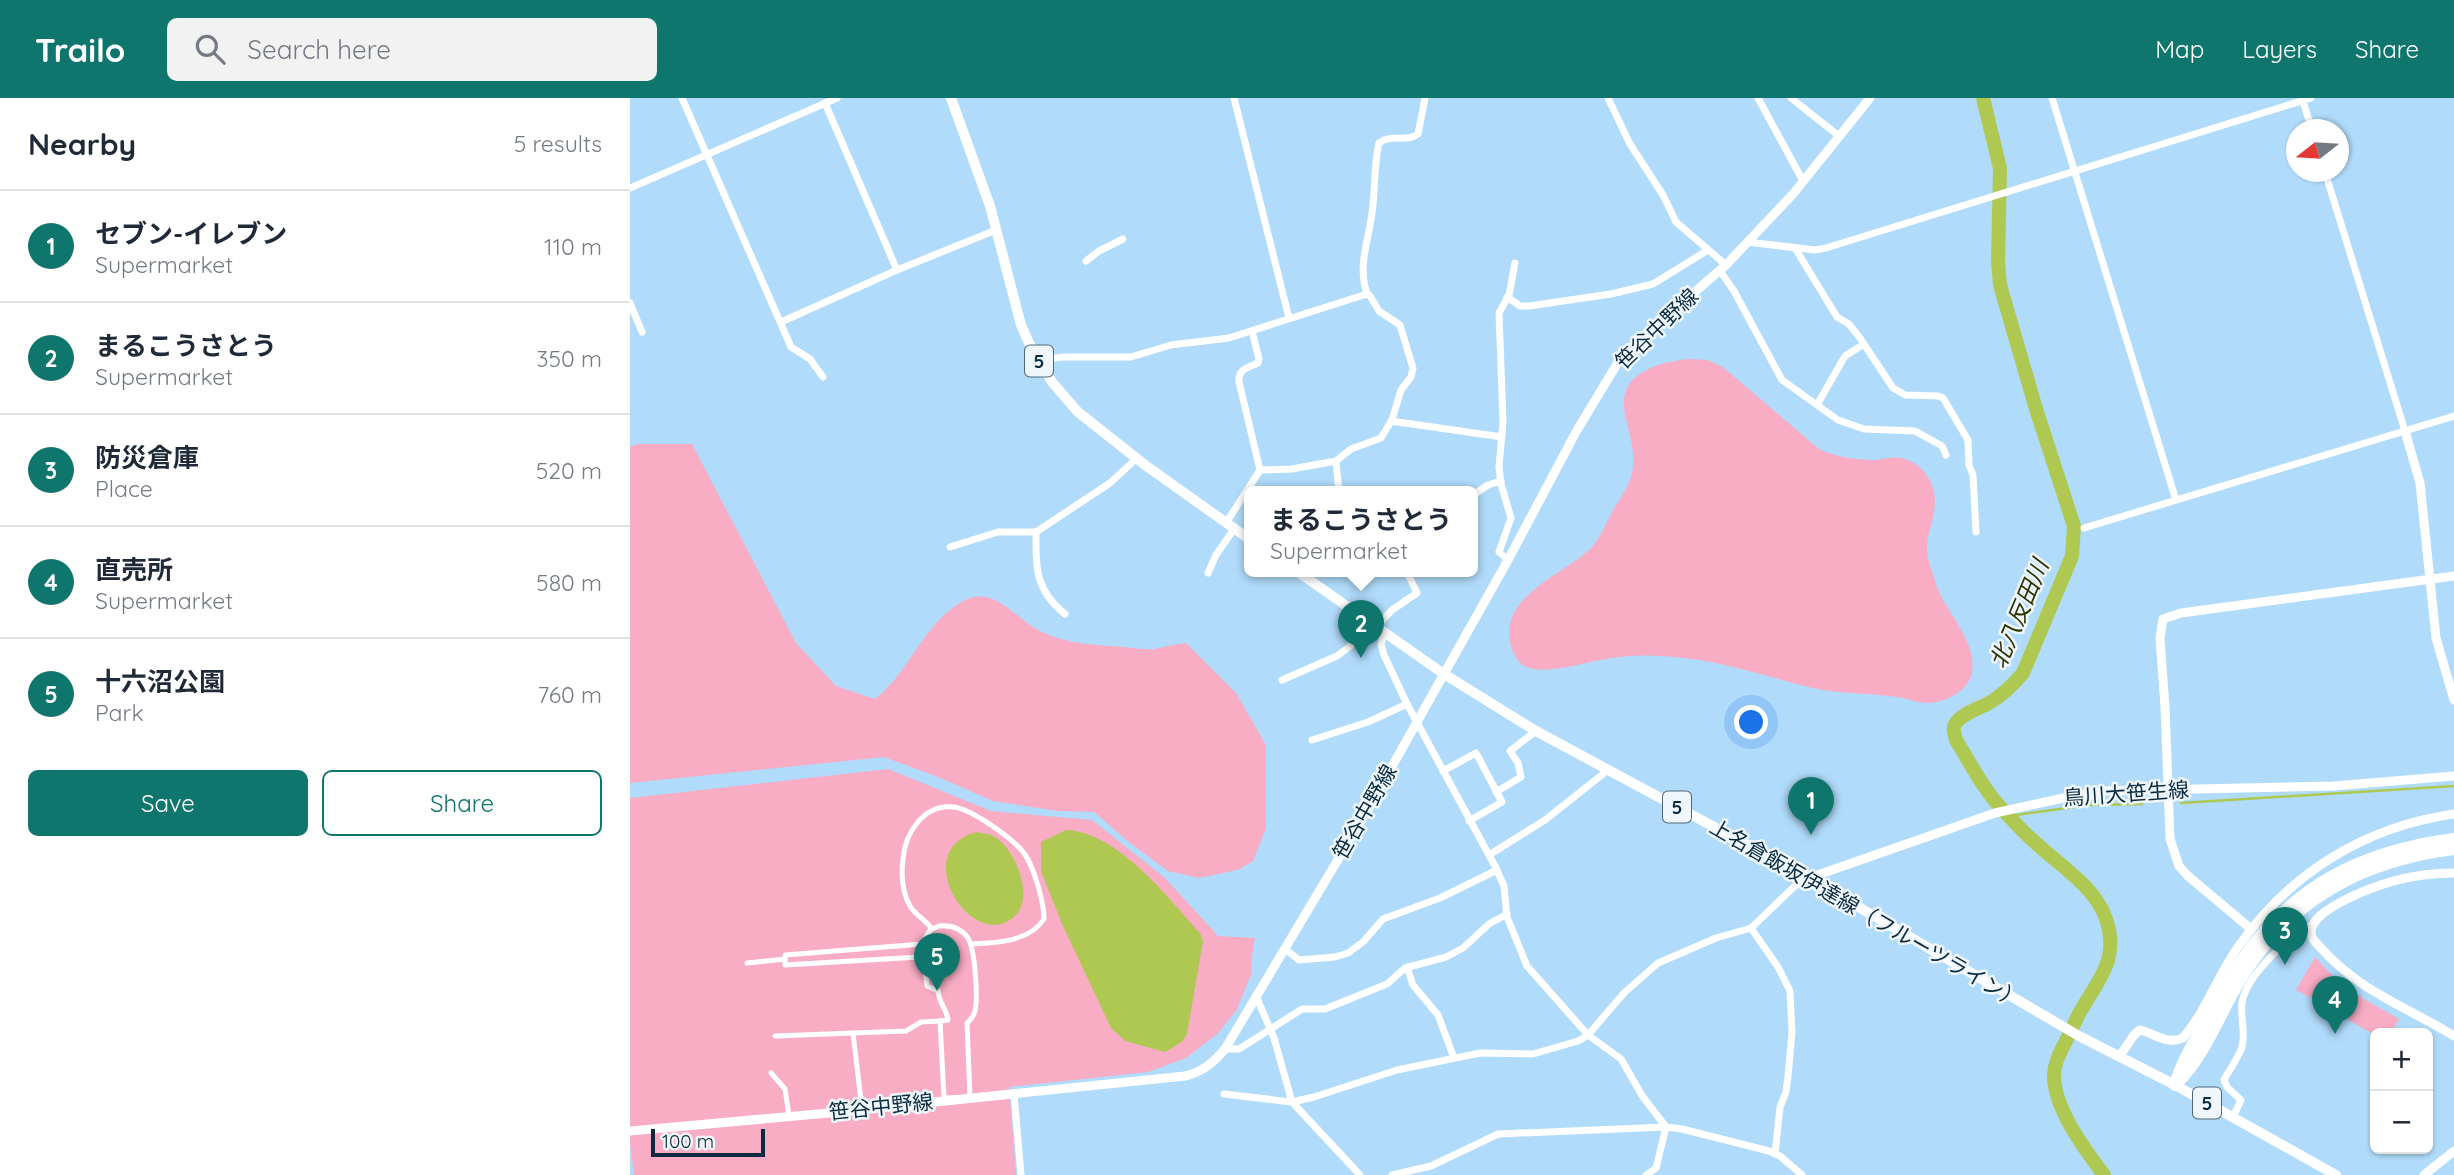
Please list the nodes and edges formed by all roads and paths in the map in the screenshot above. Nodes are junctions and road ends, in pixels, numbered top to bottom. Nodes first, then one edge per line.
1 (682, 98) edge
2 (837, 98) edge
3 (951, 98) edge
4 (1234, 98) edge
5 (1425, 98) edge
6 (1608, 98) edge
7 (1758, 98) edge
8 (1791, 98) edge
9 (1870, 98) edge
10 (2052, 98) edge
11 (2305, 99) edge
12 (825, 103) junction
13 (2310, 119) edge
14 (1839, 136) junction
15 (707, 155) junction
16 (2074, 170) junction
17 (1803, 181) junction
18 (2328, 182) edge
19 (630, 188) edge
20 (996, 230) junction
21 (1123, 239) dead end
22 (1747, 242) junction
23 (1795, 248) junction
24 (1708, 250) junction
25 (1086, 261) dead end
26 (1515, 263) dead end
27 (1723, 268) junction
28 (897, 270) junction
29 (1367, 294) junction
30 (1507, 297) junction
31 (630, 303) edge
32 (1289, 318) junction
33 (781, 322) junction
34 (1252, 331) junction
35 (642, 332) dead end
36 (1864, 344) junction
37 (1038, 360) junction
38 (823, 377) dead end
39 (1817, 405) junction
40 (2454, 415) edge
41 (1391, 421) junction
42 (2405, 431) junction
43 (1502, 437) junction
44 (1946, 455) dead end
45 (1137, 458) junction
46 (1336, 461) junction
47 (1260, 470) junction
48 (1501, 481) junction
49 (1251, 486) edge
50 (1338, 486) edge
51 (1478, 492) edge
52 (1244, 500) edge
53 (2176, 500) junction
54 (1230, 526) junction
55 (2084, 528) dead end
56 (1037, 532) junction
57 (1976, 532) dead end
58 (1244, 536) edge
59 (950, 547) dead end
60 (1508, 559) junction
61 (1208, 573) dead end
62 (2454, 576) edge
63 (1305, 577) edge
64 (1410, 577) edge
65 (2428, 580) junction
66 (1065, 614) dead end
67 (1380, 629) junction
68 (1444, 674) junction
69 (1282, 680) dead end
70 (2454, 700) edge
71 (1407, 704) junction
72 (1416, 723) junction
73 (1536, 731) junction
74 (1312, 740) dead end
75 (1608, 770) junction
76 (1443, 771) junction
77 (2454, 776) edge
78 (2169, 790) junction
79 (1496, 792) junction
80 (2454, 814) edge
81 (1469, 821) junction
82 (2454, 839) edge
83 (2454, 849) edge
84 (1489, 855) junction
85 (1497, 870) junction
86 (2454, 873) edge
87 (1809, 878) junction
88 (1507, 914) junction
89 (2314, 924) junction
90 (1751, 928) junction
91 (932, 929) junction
92 (2251, 929) junction
93 (971, 944) junction
94 (1285, 949) junction
95 (785, 959) junction
96 (747, 963) dead end
97 (1407, 967) junction
98 (1256, 996) junction
99 (940, 1021) junction
100 (1271, 1030) junction
101 (853, 1033) junction
102 (1588, 1035) junction
103 (775, 1036) dead end
104 (2454, 1036) edge
105 (1225, 1049) junction
106 (1454, 1058) junction
107 (2119, 1058) junction
108 (771, 1073) dead end
109 (2175, 1085) junction
110 (1014, 1094) junction
111 (1224, 1094) dead end
112 (1292, 1102) junction
113 (862, 1109) junction
114 (789, 1116) junction
115 (2233, 1117) junction
116 (1666, 1127) junction
117 (630, 1130) edge
118 (2454, 1151) edge
119 (1775, 1154) junction
120 (1648, 1174) edge
121 (1799, 1174) edge
122 (1021, 1175) edge
123 (1360, 1175) edge
124 (1392, 1175) edge
125 (2336, 1175) edge
126 (2424, 1175) edge

1 - 15 street
2 - 12 street
3 - 20 main road, 5
4 - 32 street
5 - 29 street
6 - 24 street
7 - 17 street
8 - 14 street
9 - 14 street, 笹谷中野線
10 - 16 street
11 - 13 street
11 - 16 street
12 - 15 street
12 - 28 street
14 - 17 street, 笹谷中野線
15 - 19 street
15 - 33 street
16 - 23 street
16 - 53 street
17 - 22 street, 笹谷中野線
18 - 42 street
20 - 28 street
20 - 37 main road, 5
21 - 25 street
22 - 23 street
22 - 27 street, 笹谷中野線
23 - 36 street
24 - 27 street
24 - 30 street
26 - 30 street
27 - 39 street
27 - 60 street, 笹谷中野線
28 - 33 street
29 - 32 street
29 - 41 street
30 - 43 street
31 - 35 street
32 - 34 street
33 - 38 street
34 - 37 street
34 - 47 street
36 - 39 street
36 - 57 street
37 - 45 main road, 5
39 - 44 street
40 - 42 street
41 - 43 street
41 - 46 street
42 - 53 street
42 - 65 street
43 - 48 street
45 - 54 main road, 5
45 - 56 street
46 - 47 street
46 - 50 street
47 - 49 street
48 - 51 street
48 - 60 street
52 - 54 street
53 - 55 street
54 - 58 main road, 5
54 - 61 street
56 - 59 street
56 - 66 street
60 - 68 street, 笹谷中野線
62 - 65 street
63 - 67 main road, 上名倉飯坂伊達線（フルーツライン） / 5
64 - 67 street
65 - 70 street
65 - 78 street
67 - 68 main road, 上名倉飯坂伊達線（フルーツライン） / 5
67 - 69 street
67 - 71 street
68 - 72 street, 笹谷中野線
68 - 73 main road, 上名倉飯坂伊達線（フルーツライン） / 5
71 - 72 street
71 - 74 street
72 - 76 street
72 - 94 street, 笹谷中野線
73 - 75 main road, 上名倉飯坂伊達線（フルーツライン） / 5
73 - 79 street
75 - 84 street
75 - 87 main road, 上名倉飯坂伊達線（フルーツライン） / 5
76 - 79 street
76 - 81 street
77 - 78 street, 鳥川大笹生線
78 - 87 street, 鳥川大笹生線
78 - 92 street
79 - 81 street
80 - 92 street
81 - 84 street
82 - 109 highway
83 - 109 highway
84 - 85 street
85 - 88 street
85 - 94 street
86 - 89 street
87 - 90 street
87 - 107 main road, 上名倉飯坂伊達線（フルーツライン） / 5
88 - 97 street
88 - 102 street
89 - 104 street
89 - 115 street
90 - 102 street
90 - 119 street
91 - 93 street
91 - 93 street
91 - 95 street
92 - 107 street
93 - 99 street
94 - 98 street, 笹谷中野線
95 - 96 street
95 - 99 street
97 - 100 street
97 - 106 street
98 - 100 street
98 - 105 street, 笹谷中野線
99 - 101 street
100 - 105 street
100 - 112 street
101 - 103 street
101 - 113 street
102 - 106 street
102 - 116 street
105 - 110 street, 笹谷中野線
106 - 112 street
107 - 109 main road, 上名倉飯坂伊達線（フルーツライン） / 5
108 - 114 street
109 - 115 main road, 上名倉飯坂伊達線（フルーツライン） / 5
110 - 113 street, 笹谷中野線
110 - 122 street
111 - 112 street
112 - 123 street
113 - 114 street, 笹谷中野線
114 - 117 street, 笹谷中野線
115 - 125 main road, 上名倉飯坂伊達線（フルーツライン） / 5
116 - 119 street
116 - 120 street
116 - 124 street
118 - 126 street
119 - 121 street

